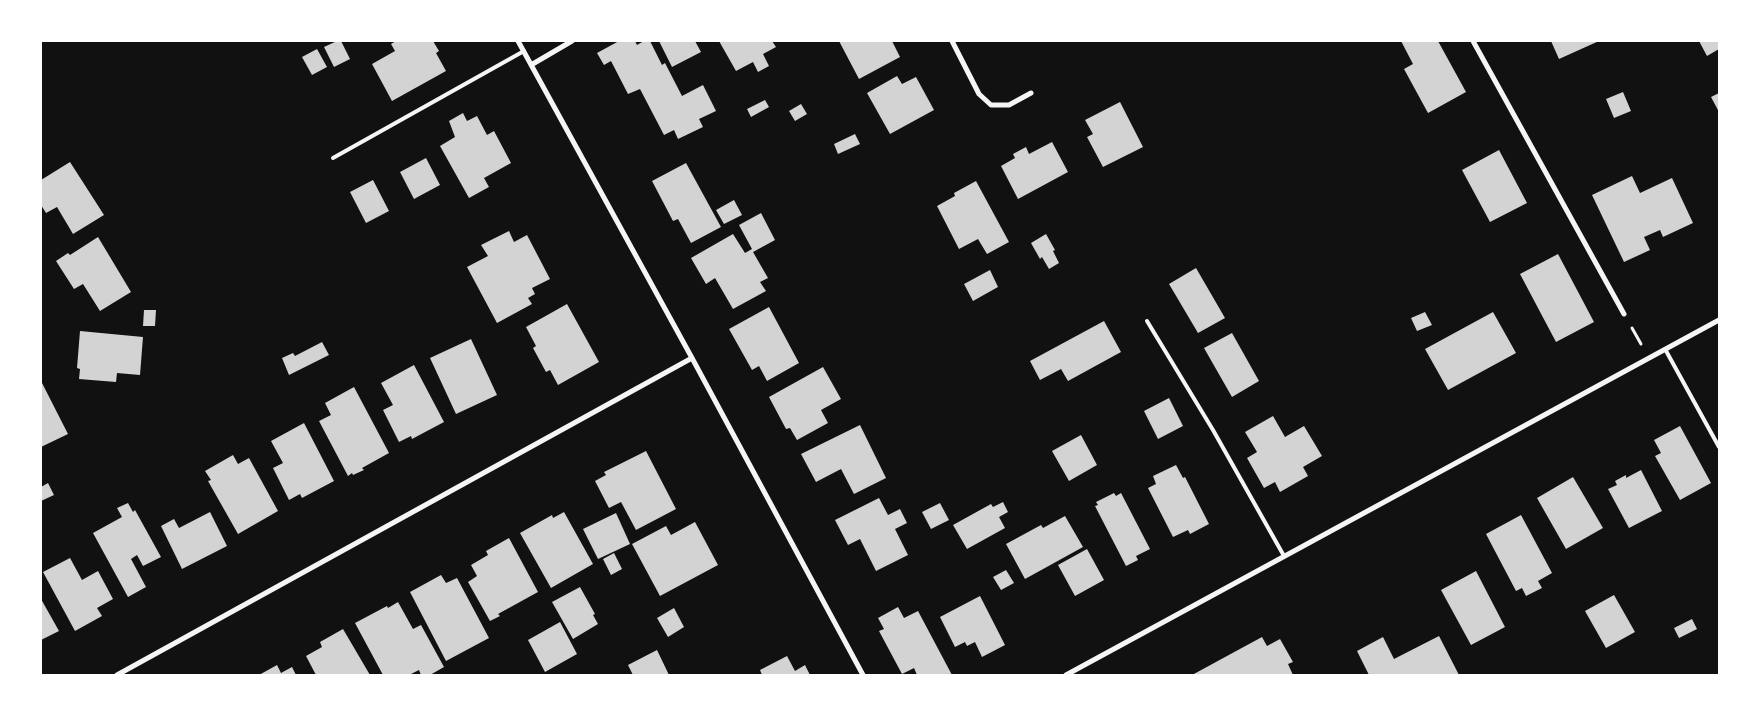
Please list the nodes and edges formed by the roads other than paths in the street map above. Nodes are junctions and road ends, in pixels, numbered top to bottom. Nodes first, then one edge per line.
1 (518, 41) edge
2 (572, 41) edge
3 (952, 41) edge
4 (1473, 41) edge
5 (524, 51) junction
6 (531, 65) junction
7 (1031, 93) dead end
8 (333, 158) dead end
9 (1624, 314) road end
10 (1719, 320) edge
11 (1147, 321) dead end
12 (1665, 349) junction
13 (692, 358) junction
14 (1719, 447) edge
15 (1284, 556) junction
16 (117, 675) edge
17 (863, 675) edge
18 (1066, 675) edge

1 - 5 street
2 - 6 street
3 - 7 street
4 - 9 street
5 - 6 street
5 - 8 lane
6 - 13 street
10 - 12 street
11 - 15 lane
12 - 14 lane
12 - 15 street
13 - 16 street
13 - 17 street
15 - 18 street

